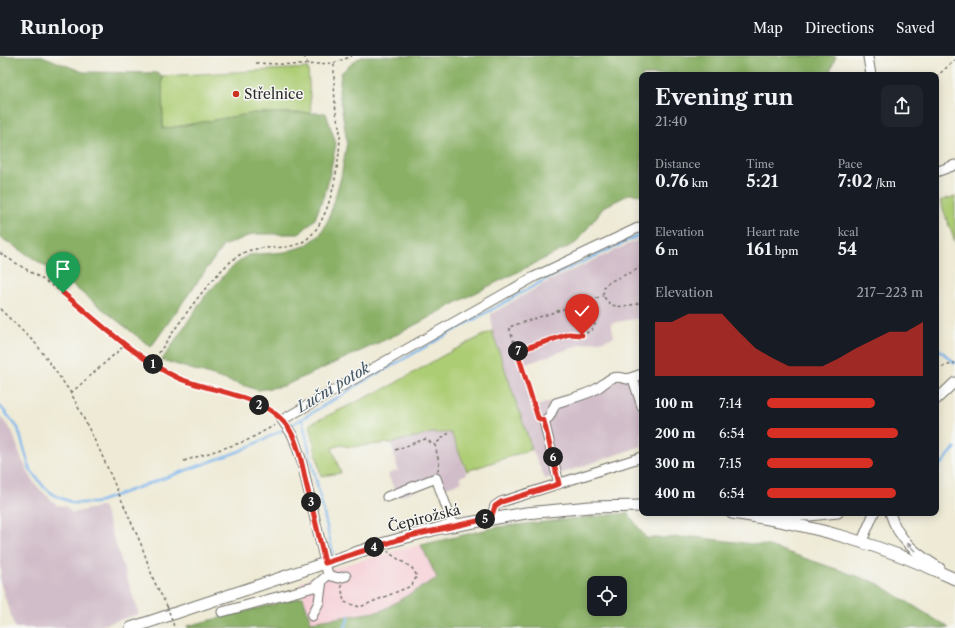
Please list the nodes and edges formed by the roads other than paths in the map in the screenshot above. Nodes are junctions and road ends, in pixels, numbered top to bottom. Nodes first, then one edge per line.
1 (868, 60) edge
2 (870, 72) edge
3 (955, 165) edge
4 (939, 171) edge
5 (639, 227) edge
6 (639, 375) edge
7 (634, 382) dead end
8 (955, 382) edge
9 (939, 394) edge
10 (639, 397) edge
11 (639, 458) edge
12 (559, 484) junction
13 (387, 497) dead end
14 (639, 506) edge
15 (750, 516) edge
16 (873, 516) edge
17 (891, 516) edge
18 (491, 518) junction
19 (452, 525) junction
20 (862, 541) junction
21 (325, 563) junction
22 (343, 577) road end
23 (325, 578) junction
24 (955, 578) edge
25 (222, 612) dead end
26 (312, 616) dead end
27 (131, 628) edge

1 - 2 street
3 - 4 street
5 - 21 street
6 - 12 street
7 - 10 street
8 - 9 street
11 - 12 street
12 - 18 street
13 - 19 street
14 - 18 main road, Čepirožská
15 - 20 main road
16 - 20 street
24 -> 17 street
18 - 19 main road, Čepirožská
19 - 21 main road, Čepirožská
20 - 24 main road
21 - 23 street
21 - 27 main road, Čepirožská
22 - 23 street
23 - 25 street
23 - 26 street

